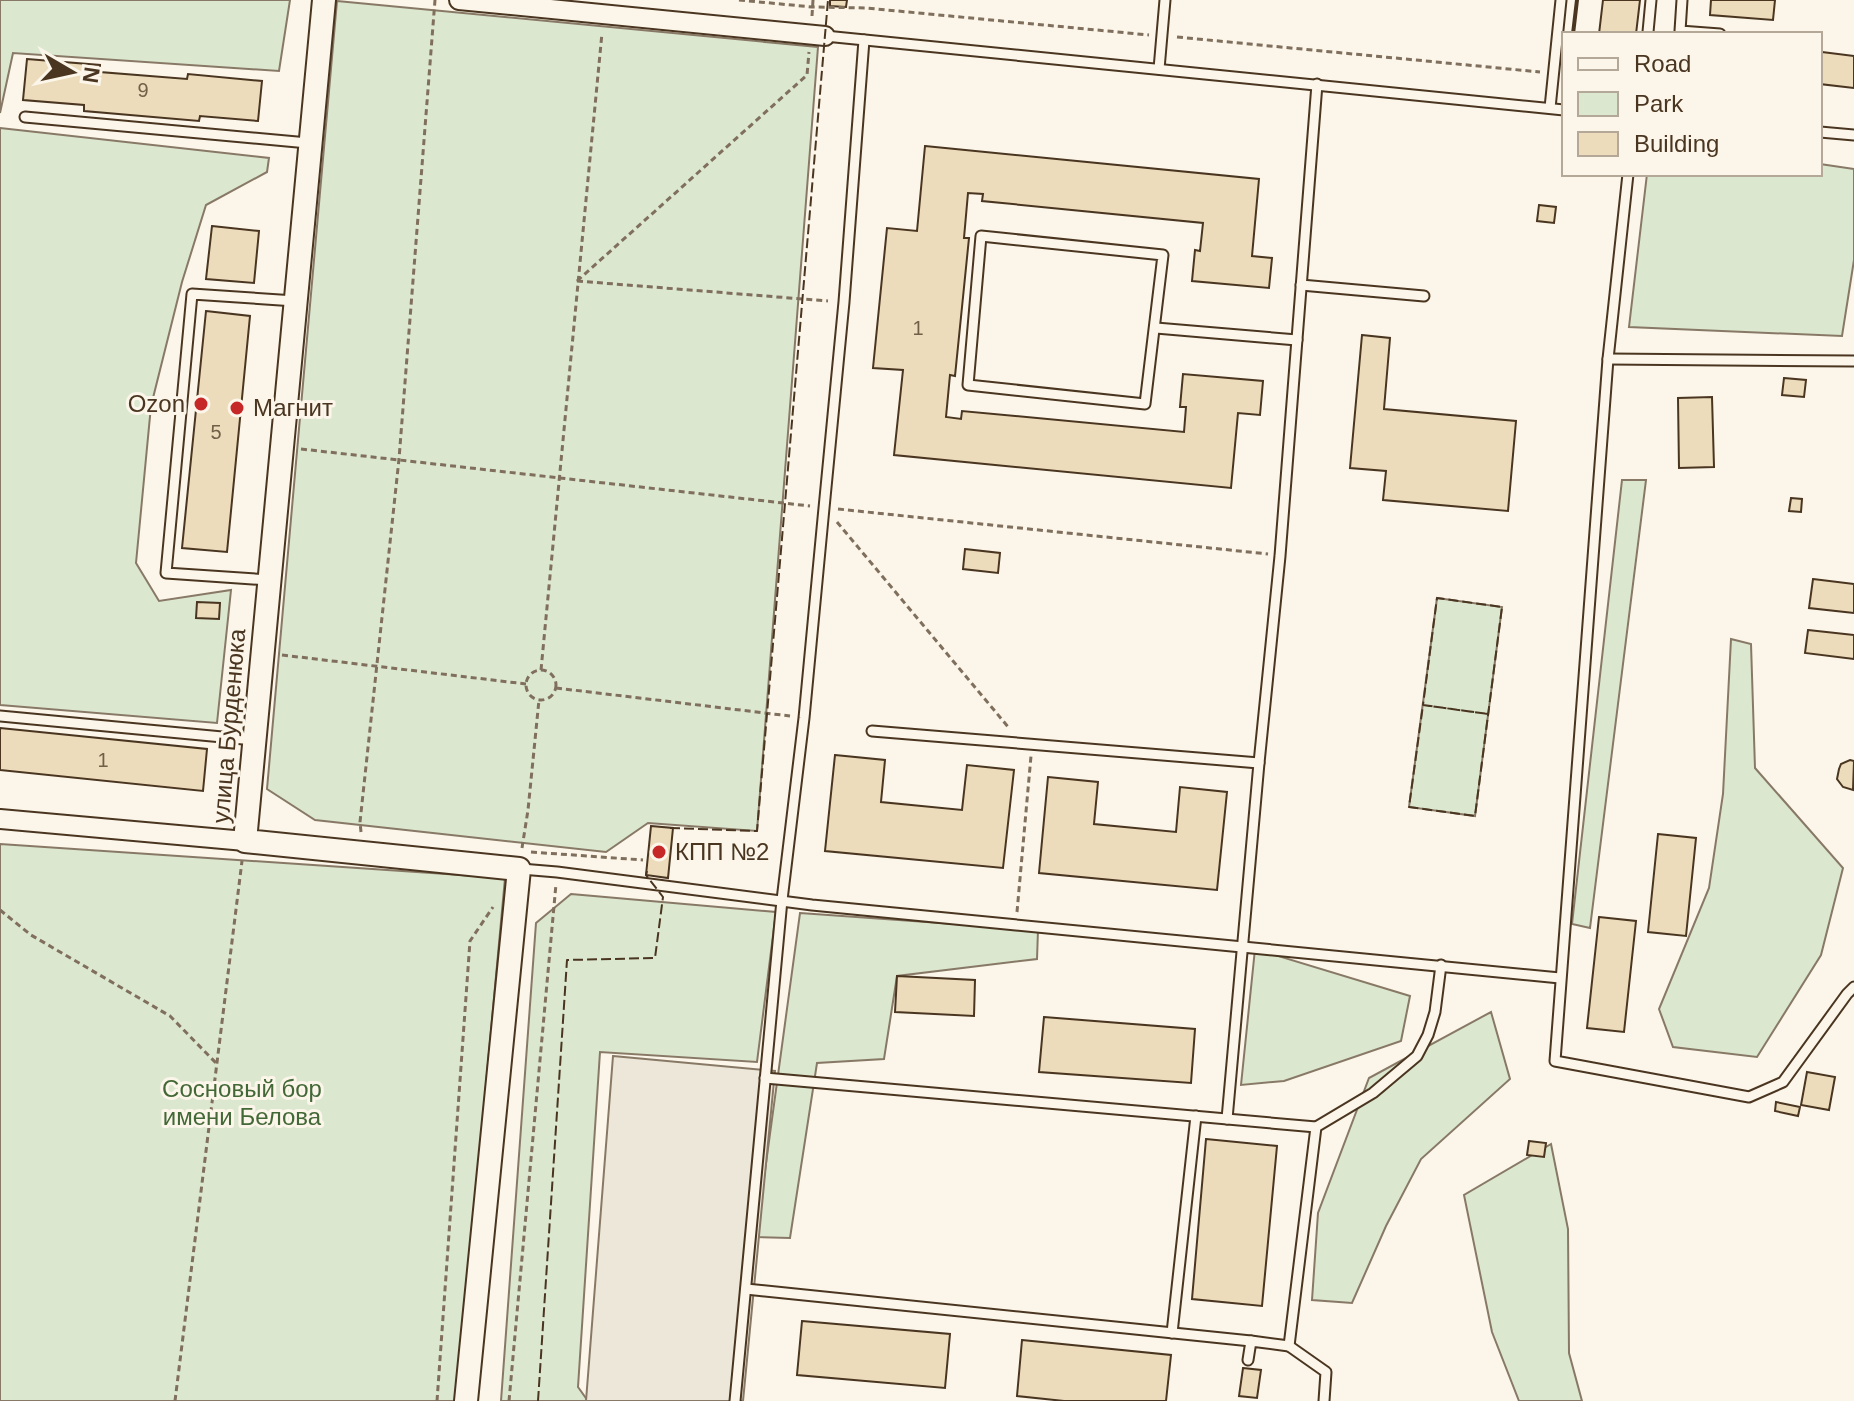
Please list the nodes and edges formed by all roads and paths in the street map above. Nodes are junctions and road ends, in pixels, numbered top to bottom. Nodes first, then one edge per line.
1 (324, 0) edge
2 (435, 0) edge
3 (459, 0) edge
4 (813, 0) edge
5 (1165, 0) edge
6 (1561, 0) edge
7 (1651, 0) edge
8 (1682, 0) edge
9 (603, 14) junction
10 (1648, 32) edge
11 (1693, 32) edge
12 (817, 35) junction
13 (864, 40) junction
14 (1159, 69) junction
15 (1317, 84) junction
16 (1550, 108) junction
17 (1562, 110) edge
18 (25, 117) dead end
19 (1822, 132) edge
20 (1854, 135) edge
21 (310, 144) junction
22 (1628, 176) edge
23 (577, 281) junction
24 (1301, 285) junction
25 (1424, 296) dead end
26 (295, 301) junction
27 (844, 302) junction
28 (1156, 328) junction
29 (1297, 340) junction
30 (1608, 359) junction
31 (1854, 361) edge
32 (281, 447) junction
33 (399, 459) junction
34 (559, 477) junction
35 (824, 508) junction
36 (1280, 556) junction
37 (269, 580) junction
38 (262, 652) junction
39 (377, 666) junction
40 (541, 670) junction
41 (526, 684) junction
42 (556, 688) junction
43 (539, 700) junction
44 (0, 716) edge
45 (804, 718) junction
46 (872, 731) dead end
47 (254, 740) junction
48 (1027, 744) junction
49 (1259, 763) junction
50 (0, 819) edge
51 (360, 832) dead end
52 (245, 841) junction
53 (559, 853) dead end
54 (519, 869) junction
55 (557, 872) junction
56 (782, 900) junction
57 (494, 905) dead end
58 (0, 910) edge
59 (1016, 924) junction
60 (1242, 946) junction
61 (1441, 965) junction
62 (1560, 978) junction
63 (1854, 987) edge
64 (217, 1064) junction
65 (765, 1078) junction
66 (1196, 1116) junction
67 (1227, 1119) junction
68 (1316, 1127) junction
69 (746, 1289) junction
70 (1172, 1333) junction
71 (1251, 1341) junction
72 (1289, 1346) junction
73 (1248, 1360) dead end
74 (175, 1401) edge
75 (437, 1401) edge
76 (466, 1401) edge
77 (509, 1401) edge
78 (735, 1401) edge
79 (1324, 1401) edge

1 - 21 street, улица Бурденюка
2 - 33 path
3 - 9 street
4 - 12 path
5 - 14 lane
6 - 16 lane
7 - 10 lane
8 - 11 lane
9 - 12 street
9 - 23 path
12 - 13 lane
12 - 23 path
13 - 14 lane
13 - 27 lane
14 - 15 lane
15 - 16 lane
15 - 24 lane
16 - 17 lane
18 - 21 lane
19 - 20 lane
21 - 26 street, улица Бурденюка
22 - 30 lane
23 - 27 path
23 - 34 path
24 - 25 lane
24 - 29 lane
26 - 32 street, улица Бурденюка
26 - 37 lane
27 - 35 lane
28 - 28 lane
28 - 29 lane
29 - 36 lane
30 - 31 lane
30 - 62 lane
32 - 33 path
32 - 37 street, улица Бурденюка
33 - 34 path
33 - 39 path
34 - 35 path
34 - 40 path
35 - 36 path
35 - 45 lane
35 - 48 path
36 - 49 lane
37 - 38 street, улица Бурденюка
38 - 39 path
38 - 47 street, улица Бурденюка
39 - 41 path
39 - 51 path
40 - 41 path
40 - 42 path
41 - 43 path
42 - 43 path
42 - 45 path
43 - 54 path
44 - 47 lane
45 - 56 lane
46 - 48 lane
47 - 52 street, улица Бурденюка
48 - 49 lane
48 - 59 path
49 - 60 lane
50 - 52 street
52 - 54 street, улица Бурденюка
52 - 64 path
53 - 55 path
54 - 55 lane
54 - 76 street
55 - 56 lane
55 - 77 path
56 - 59 lane
56 - 65 lane
57 - 75 path
58 - 64 path
59 - 60 lane
60 - 61 lane
60 - 67 lane
61 - 62 lane
61 - 68 lane
62 - 63 lane
64 - 74 path
65 - 66 lane
65 - 69 lane
66 - 67 lane
66 - 70 lane
67 - 68 lane
68 - 72 lane
69 - 70 lane
69 - 78 lane
70 - 71 lane
71 - 72 lane
71 - 73 lane
72 - 79 lane

